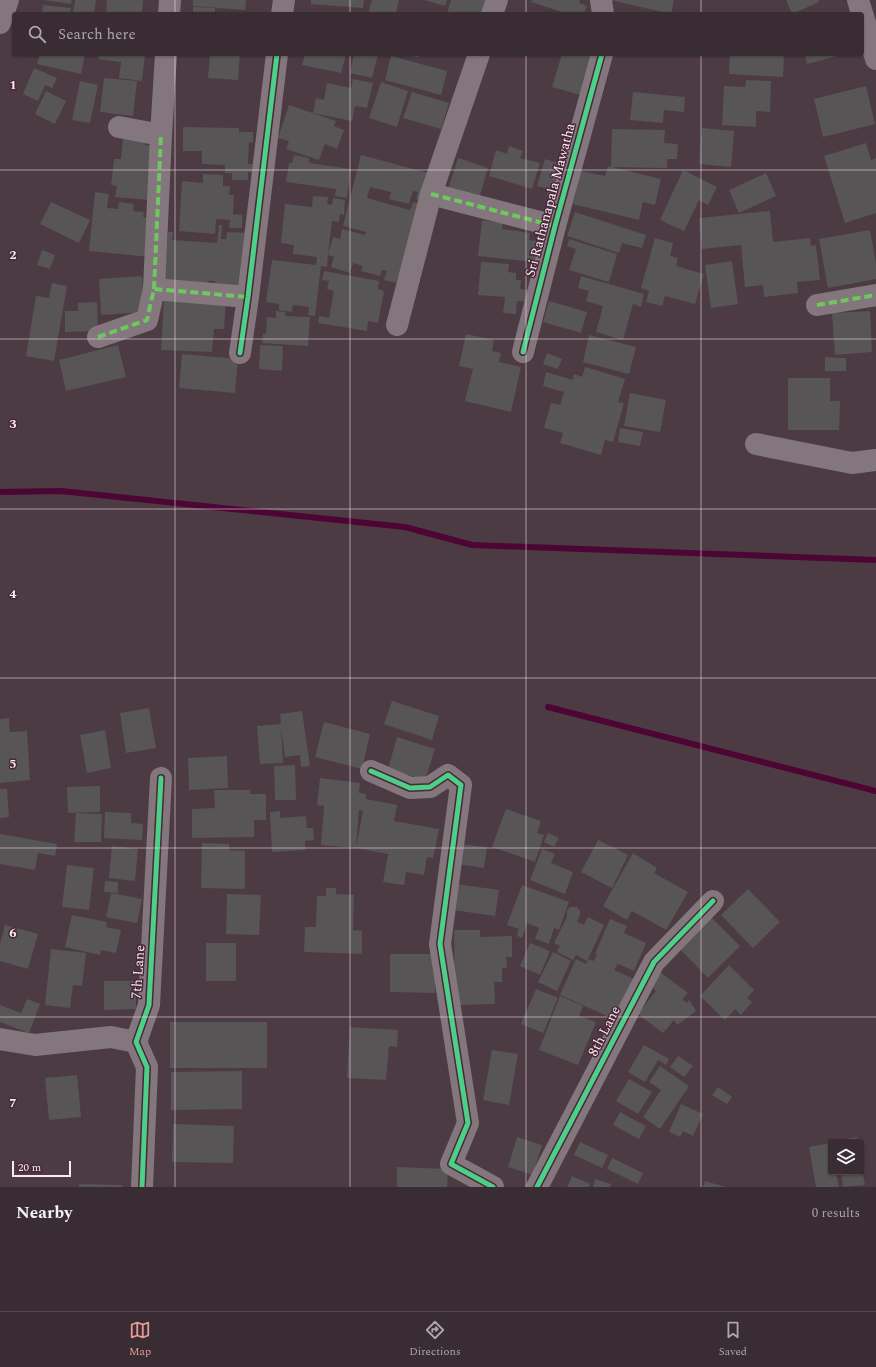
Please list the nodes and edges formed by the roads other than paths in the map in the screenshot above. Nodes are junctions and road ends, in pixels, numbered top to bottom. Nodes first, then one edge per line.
1 (8, 0) edge
2 (170, 0) edge
3 (284, 0) edge
4 (497, 0) edge
5 (601, 0) edge
6 (864, 2) edge
7 (169, 12) edge
8 (282, 12) edge
9 (493, 12) edge
10 (603, 12) edge
11 (0, 24) edge
12 (166, 56) edge
13 (277, 56) edge
14 (478, 56) edge
15 (601, 56) edge
16 (876, 59) edge
17 (119, 127) dead end
18 (161, 135) junction
19 (431, 194) junction
20 (555, 226) junction
21 (154, 289) junction
22 (876, 295) edge
23 (248, 297) junction
24 (817, 304) dead end
25 (397, 325) dead end
26 (98, 337) dead end
27 (523, 352) dead end
28 (240, 353) dead end
29 (756, 444) dead end
30 (876, 460) edge
31 (371, 771) dead end
32 (161, 778) dead end
33 (713, 901) dead end
34 (0, 1039) edge
35 (136, 1042) junction
36 (142, 1187) edge
37 (493, 1187) edge
38 (537, 1187) edge

1 - 11 street
2 - 7 street
3 - 8 street
4 - 9 street
5 - 10 street
6 - 16 street
12 - 18 street
13 - 23 street
14 - 19 street
15 - 20 street, Sri Rathanapala Mawatha
17 - 18 street
18 - 21 street
19 - 20 street
19 - 25 street
20 - 27 street, Sri Rathanapala Mawatha
21 - 23 street
21 - 26 street
22 - 24 street
23 - 28 street
29 - 30 street
31 - 37 street
32 - 35 street, 7th Lane
33 - 38 street, 8th Lane
34 - 35 street
35 - 36 street

